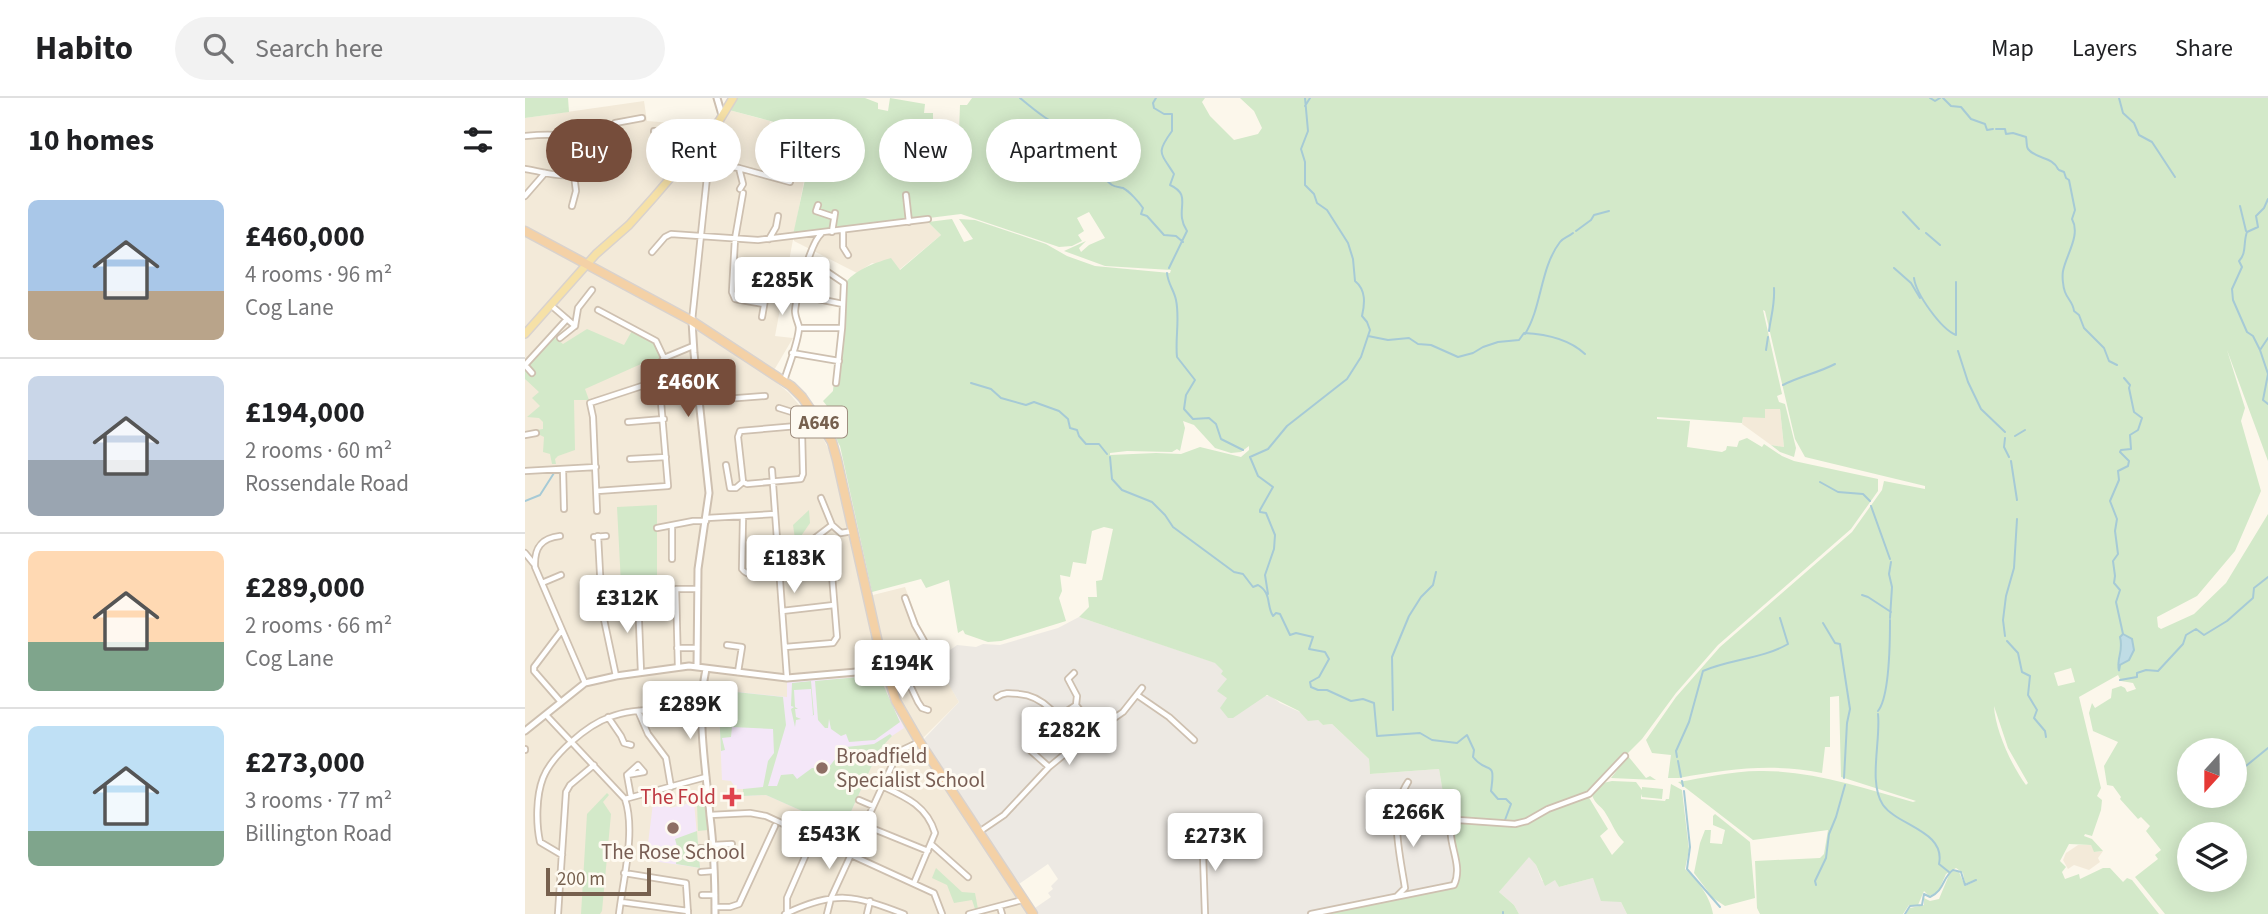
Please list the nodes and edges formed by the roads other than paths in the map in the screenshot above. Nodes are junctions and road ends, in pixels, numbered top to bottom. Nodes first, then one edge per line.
1 (717, 98) edge
2 (733, 98) edge
3 (723, 116) junction
4 (720, 119) edge
5 (640, 121) dead end
6 (632, 122) edge
7 (546, 135) edge
8 (525, 136) edge
9 (525, 169) edge
10 (545, 173) joint
11 (741, 175) edge
12 (575, 182) edge
13 (667, 182) edge
14 (706, 182) edge
15 (906, 195) dead end
16 (525, 196) edge
17 (818, 205) dead end
18 (572, 206) dead end
19 (778, 216) dead end
20 (928, 219) dead end
21 (909, 222) junction
22 (843, 230) junction
23 (525, 231) edge
24 (832, 232) junction
25 (802, 233) dead end
26 (821, 233) junction
27 (699, 234) junction
28 (735, 239) junction
29 (769, 239) junction
30 (652, 252) dead end
31 (848, 255) dead end
32 (810, 260) junction
33 (588, 265) junction
34 (770, 271) dead end
35 (592, 290) dead end
36 (798, 295) junction
37 (764, 304) junction
38 (843, 304) junction
39 (552, 306) junction
40 (598, 310) dead end
41 (762, 317) dead end
42 (567, 319) junction
43 (692, 321) junction
44 (575, 326) junction
45 (799, 328) junction
46 (842, 328) junction
47 (528, 333) edge
48 (559, 338) dead end
49 (693, 346) junction
50 (792, 353) junction
51 (664, 358) junction
52 (839, 360) junction
53 (525, 365) edge
54 (532, 373) dead end
55 (784, 382) junction
56 (836, 383) dead end
57 (659, 384) junction
58 (765, 396) dead end
59 (699, 401) junction
60 (779, 408) dead end
61 (663, 419) junction
62 (628, 422) dead end
63 (800, 428) junction
64 (536, 433) dead end
65 (525, 435) edge
66 (666, 457) junction
67 (632, 458) dead end
68 (726, 465) dead end
69 (596, 467) junction
70 (563, 470) junction
71 (772, 470) dead end
72 (525, 471) edge
73 (743, 482) junction
74 (774, 483) junction
75 (597, 491) junction
76 (821, 498) dead end
77 (564, 509) dead end
78 (597, 511) dead end
79 (775, 514) junction
80 (743, 517) junction
81 (706, 520) junction
82 (832, 525) junction
83 (672, 526) junction
84 (657, 528) dead end
85 (854, 531) junction
86 (560, 536) dead end
87 (605, 536) dead end
88 (525, 553) edge
89 (672, 559) dead end
90 (535, 565) junction
91 (561, 575) dead end
92 (780, 576) junction
93 (542, 583) junction
94 (698, 589) junction
95 (638, 598) dead end
96 (905, 598) dead end
97 (834, 605) junction
98 (657, 608) dead end
99 (675, 608) junction
100 (602, 611) junction
101 (620, 611) dead end
102 (782, 611) junction
103 (562, 631) junction
104 (727, 645) dead end
105 (785, 647) junction
106 (677, 648) junction
107 (697, 648) junction
108 (901, 649) dead end
109 (898, 660) junction
110 (882, 664) junction
111 (678, 667) junction
112 (697, 667) junction
113 (706, 669) junction
114 (868, 671) junction
115 (641, 672) junction
116 (738, 672) junction
117 (1075, 673) dead end
118 (616, 676) junction
119 (787, 678) junction
120 (585, 683) junction
121 (1142, 688) dead end
122 (1137, 695) junction
123 (997, 697) dead end
124 (561, 702) junction
125 (1076, 705) junction
126 (669, 708) dead end
127 (928, 709) dead end
128 (638, 711) junction
129 (547, 716) junction
130 (608, 717) junction
131 (1058, 717) junction
132 (1085, 717) dead end
133 (525, 722) edge
134 (528, 730) edge
135 (1193, 740) dead end
136 (919, 741) junction
137 (572, 742) junction
138 (1077, 744) junction
139 (632, 746) dead end
140 (1030, 746) dead end
141 (1625, 756) dead end
142 (594, 765) junction
143 (1049, 767) junction
144 (627, 775) dead end
145 (706, 777) junction
146 (1408, 782) dead end
147 (882, 786) junction
148 (671, 787) junction
149 (628, 798) junction
150 (859, 800) dead end
151 (873, 806) junction
152 (711, 815) junction
153 (864, 825) junction
154 (775, 826) dead end
155 (979, 832) junction
156 (1234, 833) dead end
157 (811, 843) dead end
158 (732, 844) dead end
159 (931, 844) junction
160 (714, 847) junction
161 (700, 848) dead end
162 (928, 851) junction
163 (851, 854) junction
164 (562, 855) junction
165 (714, 871) junction
166 (701, 872) dead end
167 (624, 873) junction
168 (968, 877) dead end
169 (913, 883) junction
170 (702, 895) dead end
171 (715, 895) junction
172 (1397, 897) junction
173 (831, 898) junction
174 (1023, 899) junction
175 (870, 901) junction
176 (621, 902) junction
177 (1000, 907) junction
178 (715, 910) edge
179 (688, 912) edge
180 (558, 914) edge
181 (619, 914) edge
182 (786, 914) edge
183 (827, 914) edge
184 (867, 914) edge
185 (904, 914) edge
186 (942, 914) edge
187 (969, 914) edge
188 (1002, 914) edge
189 (1033, 914) edge
190 (1205, 914) edge
191 (1311, 914) edge

1 - 3 street
2 - 3 main road
3 - 4 main road
5 - 6 street
7 - 8 street
9 - 10 street
10 - 16 street
11 - 28 street
12 - 18 street
13 - 33 main road
14 - 27 street
15 - 21 street
17 - 24 street
19 - 29 street
20 - 21 street
21 - 22 street
22 - 24 street
22 - 31 street
23 - 33 highway, A646
24 - 26 street
25 - 26 street
26 - 29 street
26 - 32 street
27 - 28 street
27 - 30 street
27 - 43 street
28 - 29 street
28 - 37 street
32 - 36 street
32 - 38 street
33 - 39 main road
33 - 43 highway, A646
34 - 37 street
35 - 44 street
36 - 38 street
36 - 45 street
37 - 41 street
38 - 46 street
39 - 42 street
39 - 47 main road
40 - 51 street
42 - 44 street
42 - 53 street
43 - 49 street
43 - 55 highway, A646
44 - 48 street
45 - 46 street
45 - 50 street
46 - 52 street
49 - 51 street
49 - 59 street
50 - 52 street
50 - 55 street
51 - 57 street
52 - 56 street
53 - 54 street
55 - 85 highway, A646
57 - 61 street
57 - 69 street
58 - 59 street
59 - 81 street
60 - 63 street
61 - 62 street
61 - 66 street
63 - 73 street
63 - 74 street
64 - 65 street
66 - 67 street
66 - 75 street
68 - 73 street
69 - 70 street
69 - 75 street
70 - 72 street
70 - 77 street
71 - 74 street
73 - 74 street
74 - 79 street
75 - 78 street
76 - 82 street
79 - 80 street
79 - 92 street
80 - 81 street
80 - 92 street
81 - 83 street
81 - 94 street
82 - 85 street
82 - 97 street
83 - 84 street
83 - 89 street
85 - 110 highway, A646
86 - 90 street
87 - 100 street
88 - 90 street
90 - 93 street
91 - 93 street
92 - 102 street
93 - 103 street
94 - 99 street
94 - 107 street
95 - 115 street
96 - 109 street
97 - 102 street
97 - 105 street
98 - 99 street
99 - 106 street
100 - 101 street
100 - 118 street
102 - 105 street
103 - 120 street
103 - 124 street
104 - 116 street
105 - 119 street
106 - 107 street
106 - 111 street
107 - 112 street
108 - 110 street
109 - 110 street
109 - 127 street
110 - 114 street
110 - 114 street
110 - 136 highway, A646
111 - 112 street
111 - 115 street
112 - 113 street
113 - 116 street
113 - 145 street
114 - 119 street
115 - 118 street
116 - 119 street
117 - 125 street
118 - 120 street
120 - 124 street
121 - 122 street
122 - 135 street
122 - 138 street
123 - 131 street
124 - 129 street
125 - 131 street
125 - 132 street
126 - 128 street
128 - 130 street
128 - 148 street
129 - 134 street
129 - 137 street
130 - 137 street
130 - 139 street
131 - 138 street
133 - 134 street
136 - 147 street
136 - 155 highway, A646
137 - 142 street
137 - 164 street
138 - 143 street
140 - 143 street
141 - 172 street
142 - 149 street
142 - 164 street
143 - 155 street
144 - 149 street
145 - 148 street
145 - 152 street
146 - 172 street
147 - 151 street
147 - 159 street
148 - 149 street
149 - 167 street
150 - 151 street
151 - 153 street
152 - 160 street
152 - 163 street
153 - 162 street
153 - 163 street
154 - 178 street
155 - 174 highway, A646
156 - 190 street
157 - 182 street
158 - 160 street
159 - 162 street
159 - 168 street
160 - 161 street
160 - 165 street
162 - 169 street
163 - 169 street
163 - 173 street
164 - 180 street
165 - 166 street
165 - 171 street
167 - 176 street
167 - 179 street
169 - 186 street
170 - 171 street
171 - 178 street
172 - 191 street
173 - 175 street
173 - 182 street
173 - 183 street
174 - 177 street
174 - 189 highway, A646
175 - 184 street
175 - 185 street
176 - 179 street
176 - 181 street
177 - 187 street
177 - 188 street

